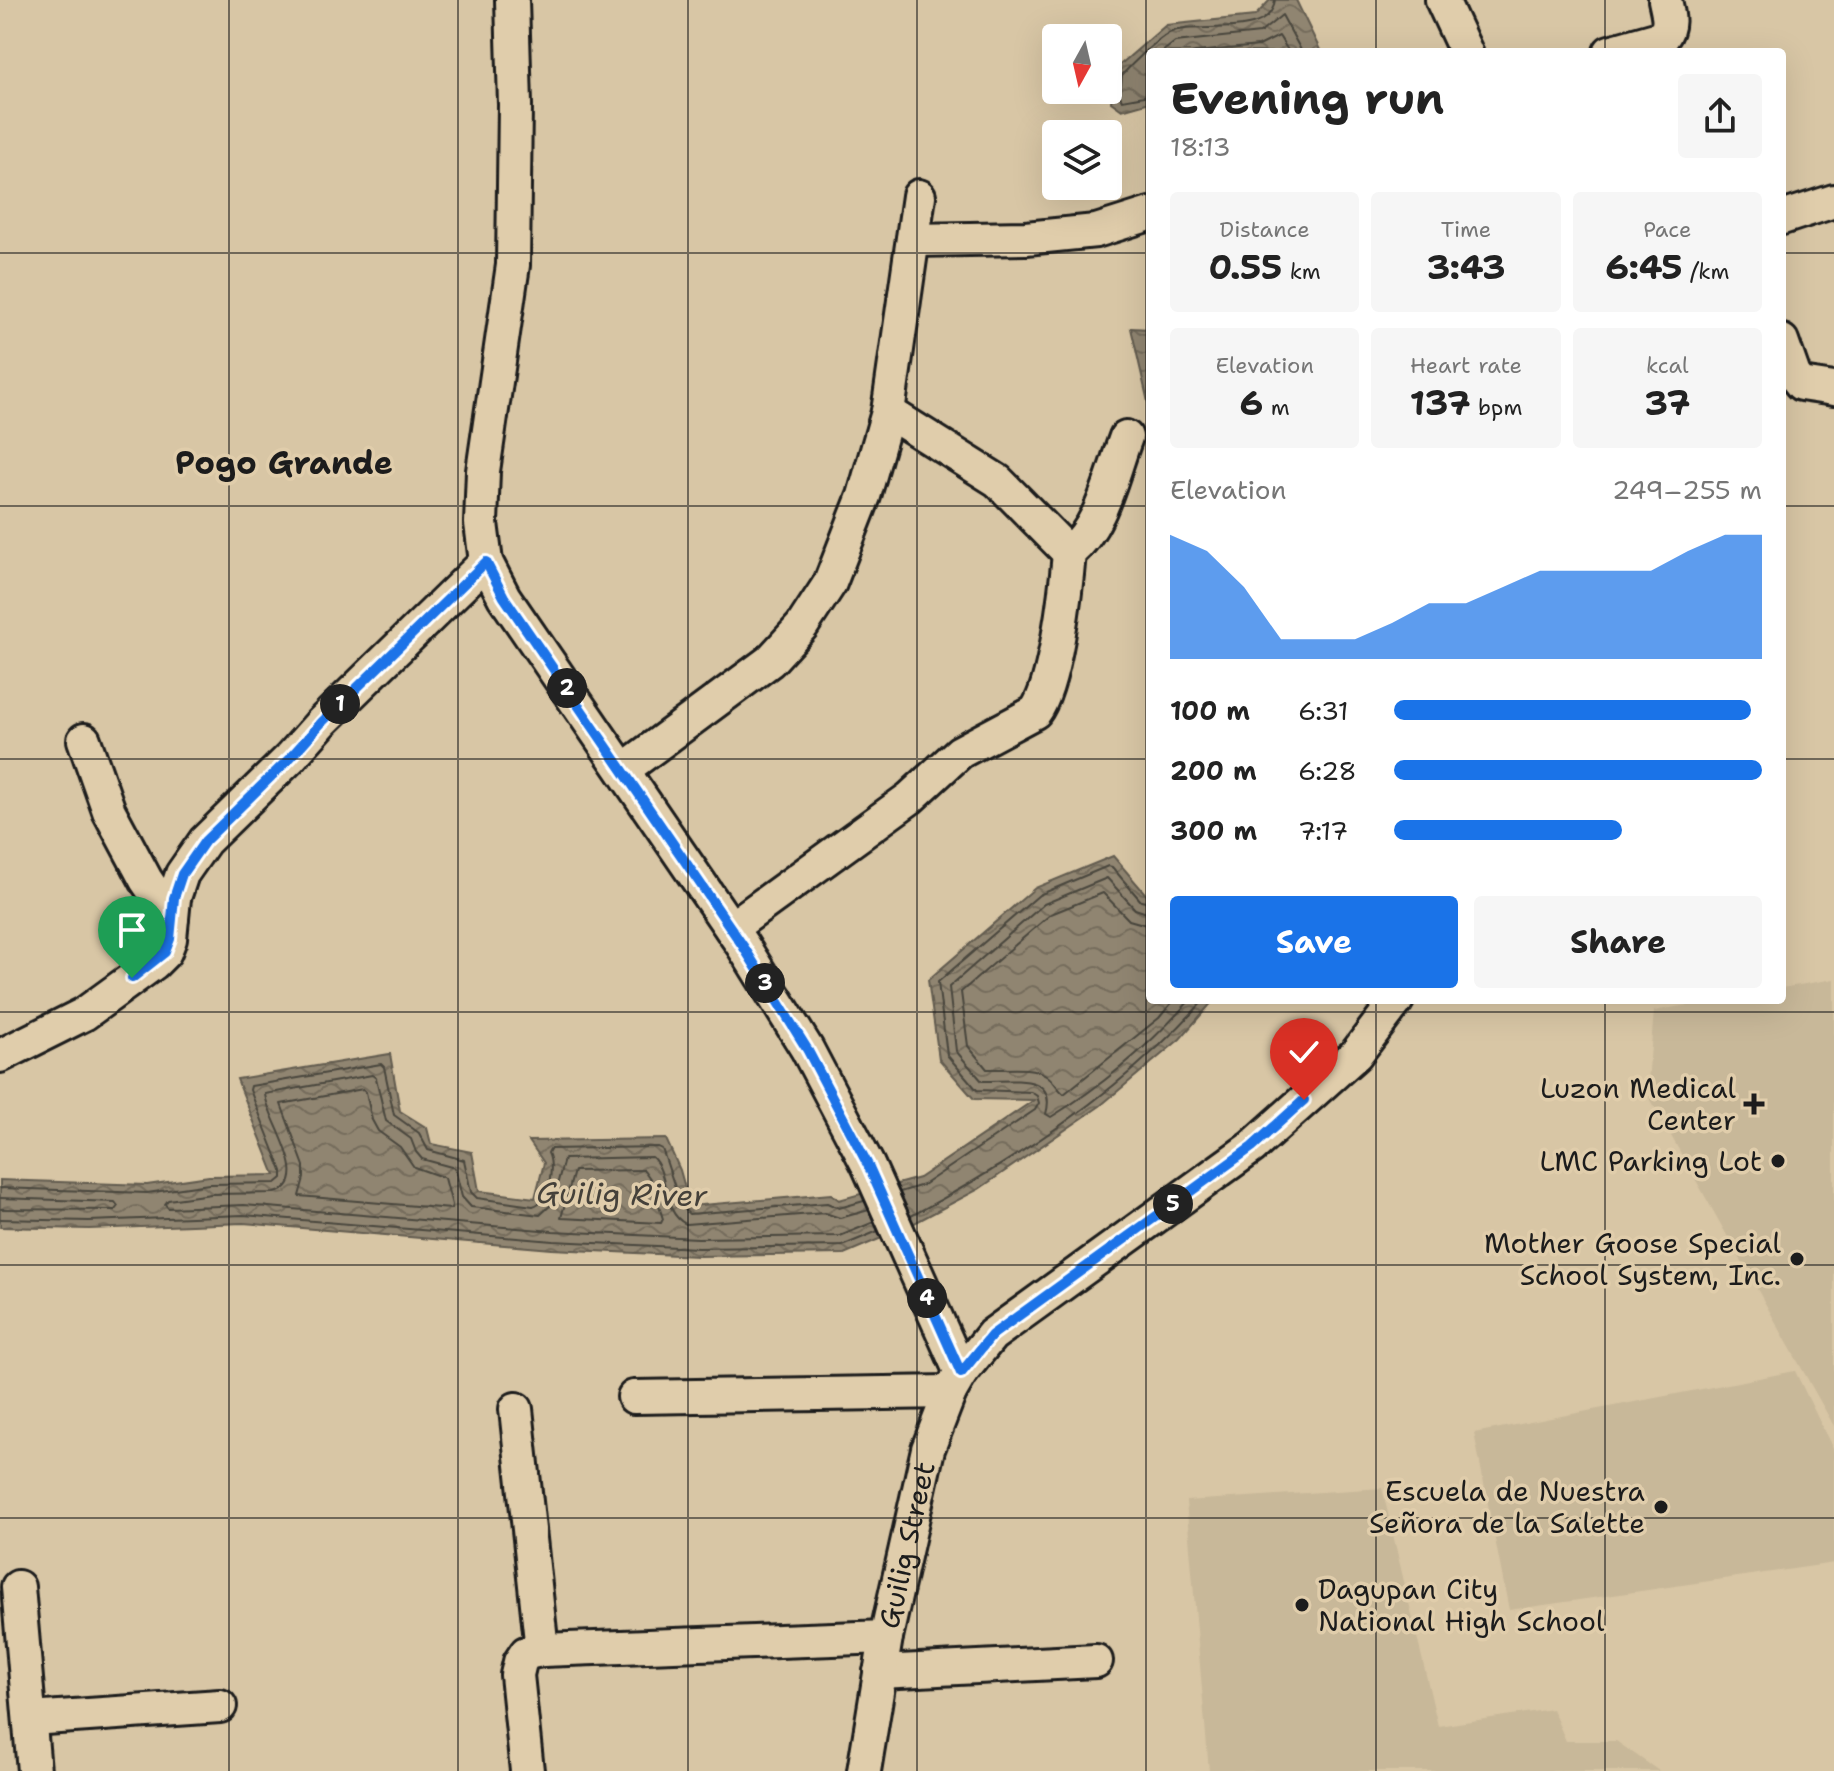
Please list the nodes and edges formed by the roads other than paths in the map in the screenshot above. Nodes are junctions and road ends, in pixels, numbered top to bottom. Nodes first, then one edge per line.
1 (512, 0) edge
2 (1442, 0) edge
3 (1665, 0) edge
4 (1464, 48) edge
5 (1624, 48) edge
6 (919, 196) dead end
7 (1834, 201) edge
8 (1146, 215) edge
9 (1786, 217) edge
10 (913, 240) junction
11 (1786, 352) edge
12 (1834, 389) edge
13 (888, 412) junction
14 (1126, 437) dead end
15 (1069, 553) junction
16 (486, 562) junction
17 (84, 740) dead end
18 (623, 770) junction
19 (172, 918) junction
20 (731, 928) junction
21 (1394, 1004) edge
22 (0, 1056) edge
23 (955, 1382) junction
24 (634, 1397) dead end
25 (516, 1409) dead end
26 (18, 1587) dead end
27 (886, 1637) junction
28 (542, 1650) junction
29 (1096, 1661) dead end
30 (880, 1672) junction
31 (220, 1706) dead end
32 (30, 1719) junction
33 (34, 1771) edge
34 (527, 1771) edge
35 (864, 1771) edge

1 - 16 street
2 - 4 street
3 - 5 street
6 - 10 street
7 - 9 street
8 - 10 street
10 - 13 street
11 - 12 street
13 - 15 street
13 - 18 street
14 - 15 street
15 - 20 street
16 - 18 street
16 - 19 street
17 - 19 street
18 - 20 street
19 - 22 street
20 - 23 street
21 - 23 street, Guilig Street
23 - 24 street
23 - 27 street, Guilig Street
25 - 28 street
26 - 32 street
27 - 28 street
27 - 30 street, Guilig Street
28 - 34 street
29 - 30 street
30 - 35 street, Guilig Street
31 - 32 street
32 - 33 street

